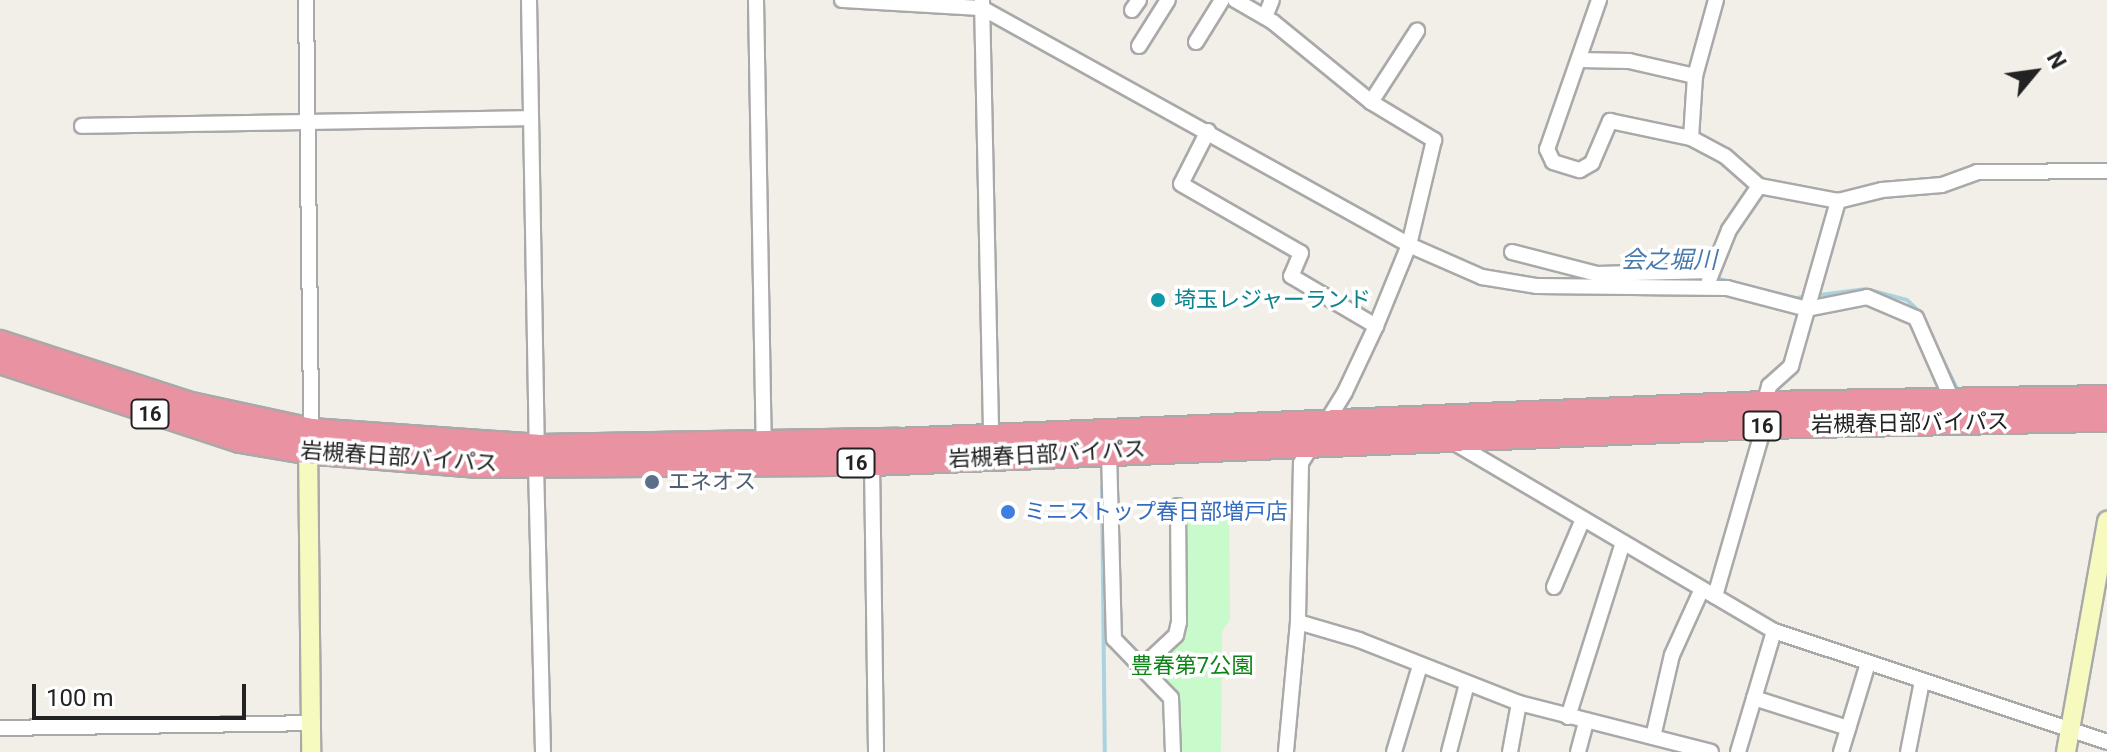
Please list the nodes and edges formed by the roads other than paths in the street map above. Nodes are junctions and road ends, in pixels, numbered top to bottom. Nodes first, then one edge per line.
1 (306, 0) edge
2 (529, 0) edge
3 (756, 0) edge
4 (842, 0) edge
5 (1168, 0) edge
6 (1222, 0) edge
7 (1235, 0) edge
8 (1272, 0) edge
9 (1599, 0) edge
10 (1716, 0) edge
11 (982, 4) edge
12 (1265, 17) junction
13 (1417, 31) dead end
14 (1196, 42) dead end
15 (1139, 46) dead end
16 (1580, 60) junction
17 (1695, 76) junction
18 (1371, 102) junction
19 (530, 118) junction
20 (306, 122) junction
21 (82, 126) dead end
22 (1208, 131) junction
23 (1691, 138) junction
24 (2107, 171) edge
25 (1759, 186) junction
26 (1838, 201) junction
27 (1409, 245) junction
28 (1512, 252) dead end
29 (1586, 271) junction
30 (1709, 279) junction
31 (1583, 288) junction
32 (1810, 301) junction
33 (1376, 326) junction
34 (0, 343) edge
35 (0, 361) edge
36 (2107, 398) edge
37 (1953, 402) junction
38 (1764, 415) junction
39 (2107, 419) edge
40 (1318, 434) junction
41 (991, 437) junction
42 (1447, 439) junction
43 (308, 441) junction
44 (764, 445) junction
45 (1109, 451) junction
46 (536, 456) junction
47 (872, 463) junction
48 (1178, 506) dead end
49 (1583, 519) junction
50 (2107, 521) edge
51 (1623, 543) junction
52 (1554, 587) dead end
53 (1708, 593) junction
54 (1298, 622) junction
55 (1774, 631) junction
56 (1146, 663) dead end
57 (1868, 663) junction
58 (1420, 666) junction
59 (1922, 681) junction
60 (1467, 684) junction
61 (1754, 698) junction
62 (1519, 703) junction
63 (1568, 717) junction
64 (1586, 722) junction
65 (313, 723) junction
66 (0, 728) edge
67 (1848, 728) junction
68 (2072, 731) junction
69 (1651, 742) edge
70 (2107, 742) edge
71 (311, 752) edge
72 (543, 752) edge
73 (876, 752) edge
74 (1173, 752) edge
75 (1286, 752) edge
76 (1394, 752) edge
77 (1449, 752) edge
78 (1510, 752) edge
79 (1578, 752) edge
80 (1711, 752) edge
81 (1738, 752) edge
82 (1841, 752) edge
83 (1908, 752) edge
84 (2066, 752) edge

1 - 20 street
2 - 19 street
3 - 44 street
4 - 11 street
5 - 15 street
6 - 14 street
7 - 12 street
8 - 12 street
9 - 16 street
10 - 17 street
11 - 22 street
11 - 41 street
12 - 18 street
13 - 18 street
16 - 17 street
16 - 23 street
17 - 23 street
18 - 27 street
19 - 20 street
19 - 46 street
20 - 21 street
20 - 43 street
22 - 27 street
22 - 33 street
23 - 25 street
24 - 26 street
25 - 26 street
25 - 30 street
26 - 32 street
27 - 31 street
27 - 33 street
28 - 29 street
29 - 30 street
29 - 31 street
30 - 31 street
30 - 32 street
32 - 37 street
32 - 38 street
33 - 40 street
34 - 43 highway, 岩槻春日部バイパス / 16
35 - 43 highway, 岩槻春日部バイパス / 16
36 - 37 highway, 岩槻春日部バイパス / 16
37 - 38 highway, 岩槻春日部バイパス / 16
38 - 39 highway, 岩槻春日部バイパス / 16
38 - 40 highway, 岩槻春日部バイパス / 16
38 - 42 highway, 岩槻春日部バイパス / 16
38 - 53 street
40 - 41 highway, 岩槻春日部バイパス / 16
40 - 42 highway, 岩槻春日部バイパス / 16
40 - 45 highway, 岩槻春日部バイパス / 16
40 - 54 street
41 - 44 highway, 岩槻春日部バイパス / 16
42 - 49 street
43 - 46 highway, 岩槻春日部バイパス / 16
43 - 65 street
44 - 46 highway, 岩槻春日部バイパス / 16
45 - 47 highway, 岩槻春日部バイパス / 16
45 - 74 street
46 - 47 highway, 岩槻春日部バイパス / 16
46 - 72 street
47 - 73 street
48 - 56 street
49 - 51 street
49 - 52 street
50 - 68 street
51 - 53 street
51 - 63 street
53 - 55 street
53 - 69 street
54 - 58 street
54 - 75 street
55 - 57 street
55 - 61 street
57 - 59 street
57 - 67 street
58 - 60 street
58 - 76 street
59 - 68 street
59 - 83 street
60 - 62 street
60 - 77 street
61 - 67 street
61 - 81 street
62 - 63 street
62 - 78 street
63 - 64 street
64 - 69 street
64 - 79 street
65 - 66 street
65 - 71 street
67 - 82 street
68 - 70 street
68 - 84 street
69 - 80 street

